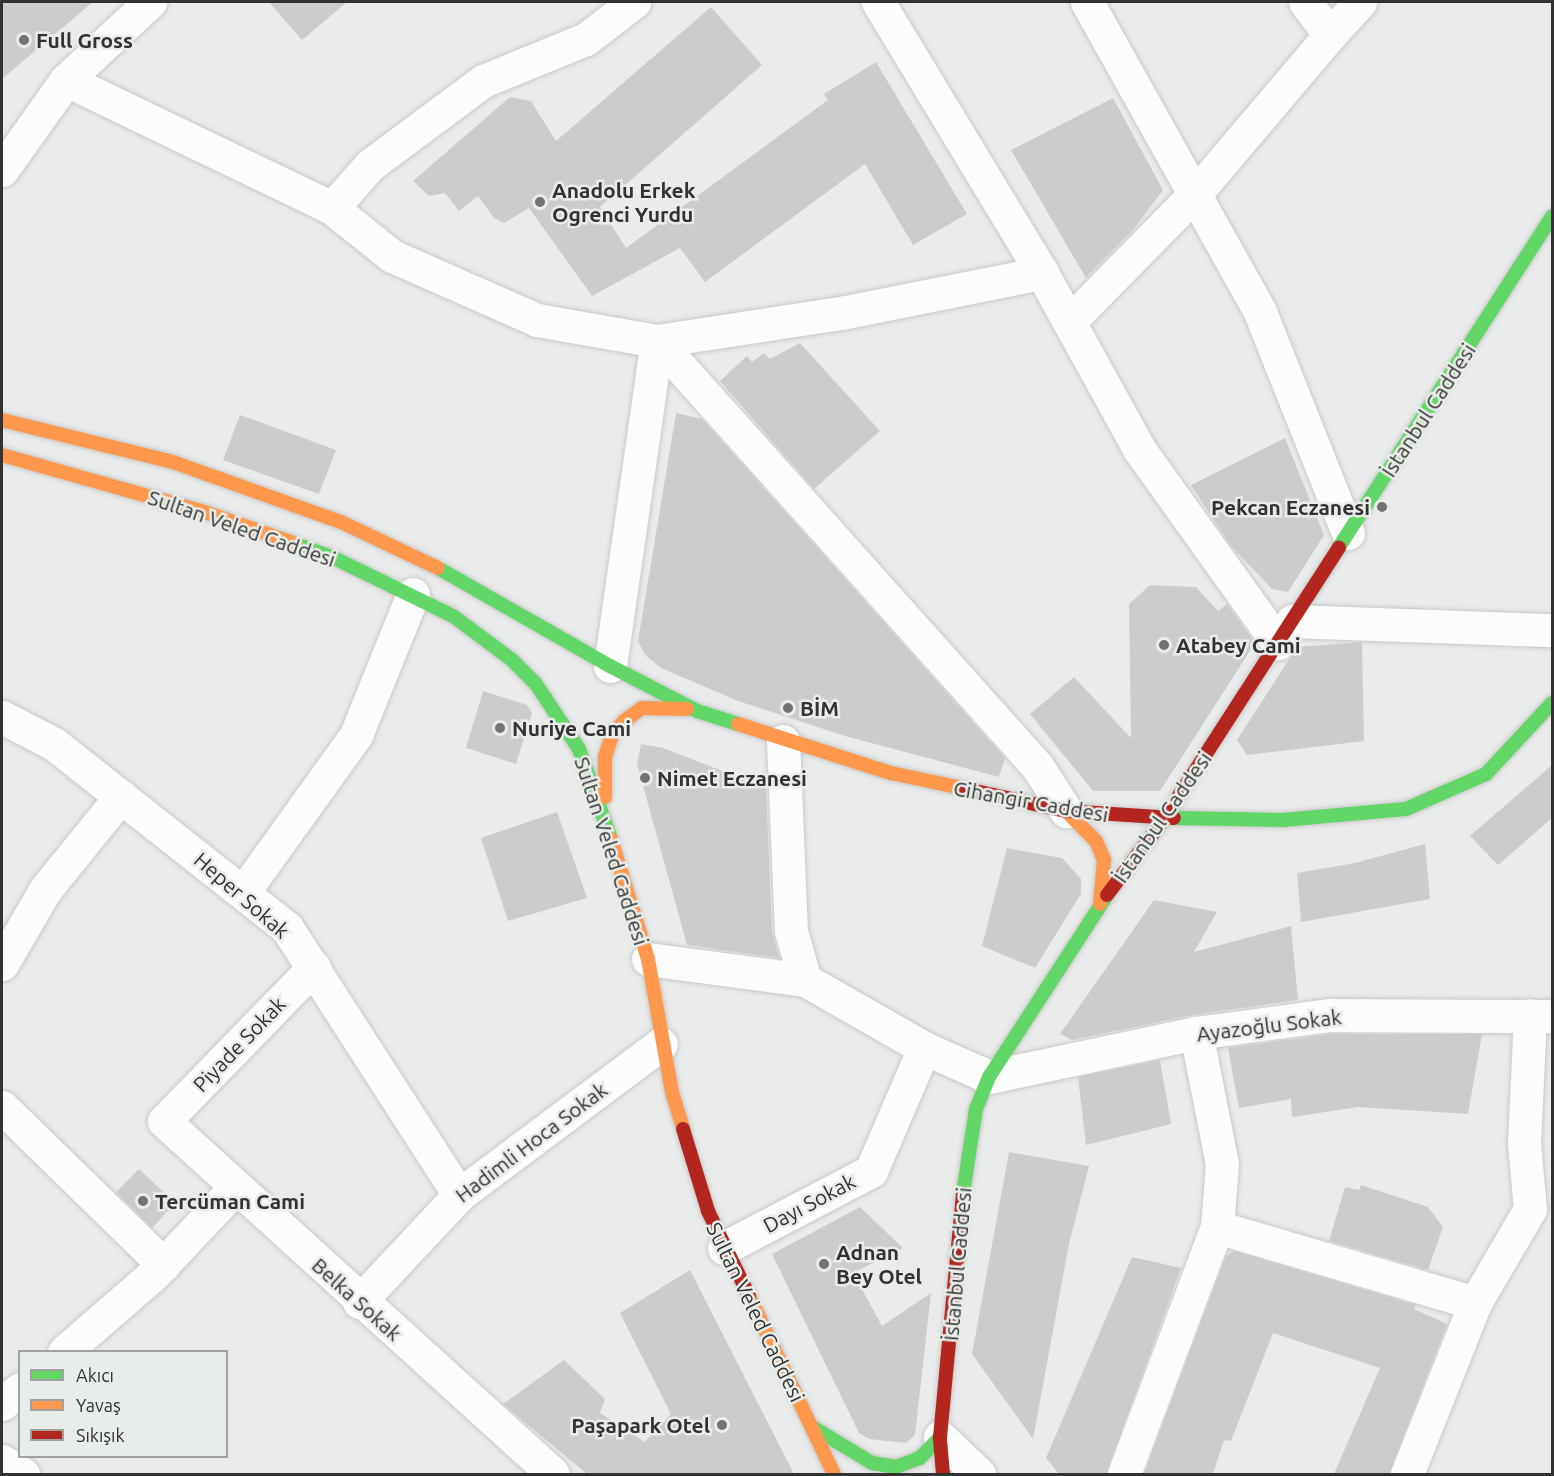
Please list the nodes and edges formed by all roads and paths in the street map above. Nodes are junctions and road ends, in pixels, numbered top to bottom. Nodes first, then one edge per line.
1 (150, 2) edge
2 (634, 2) edge
3 (878, 2) edge
4 (1087, 2) edge
5 (1305, 2) edge
6 (1360, 2) edge
7 (1330, 35) junction
8 (66, 80) junction
9 (2, 170) edge
10 (1195, 194) junction
11 (332, 208) junction
12 (1552, 217) edge
13 (1042, 273) junction
14 (1069, 322) junction
15 (657, 341) junction
16 (2, 420) edge
17 (2, 455) edge
18 (1348, 533) junction
19 (413, 594) junction
20 (1552, 630) edge
21 (1285, 632) junction
22 (610, 666) junction
23 (1552, 703) edge
24 (698, 711) junction
25 (2, 717) edge
26 (783, 741) junction
27 (121, 796) junction
28 (1066, 811) junction
29 (1164, 819) junction
30 (608, 831) junction
31 (244, 891) junction
32 (1100, 906) junction
33 (648, 960) junction
34 (2, 963) edge
35 (314, 967) junction
36 (805, 980) junction
37 (1541, 1016) edge
38 (1196, 1033) junction
39 (661, 1044) junction
40 (924, 1048) junction
41 (989, 1077) junction
42 (2, 1107) edge
43 (164, 1121) joint
44 (236, 1187) junction
45 (459, 1195) junction
46 (1541, 1209) edge
47 (1217, 1227) junction
48 (724, 1248) junction
49 (164, 1264) junction
50 (359, 1302) junction
51 (1475, 1304) junction
52 (66, 1350) edge
53 (18, 1391) edge
54 (2, 1404) edge
55 (812, 1427) junction
56 (940, 1437) junction
57 (2, 1461) edge
58 (23, 1474) edge
59 (553, 1474) edge
60 (834, 1474) edge
61 (943, 1474) edge
62 (979, 1474) edge
63 (1124, 1474) edge
64 (1407, 1474) edge

1 - 8 street
2 - 11 street
3 - 13 street
4 - 10 street
5 - 7 street
6 - 7 street
7 - 10 street
8 - 9 street
8 - 11 street
10 - 14 street
10 - 18 street
11 - 15 street
12 - 18 main road, İstanbul Caddesi
13 - 14 street
13 - 15 street
14 - 21 street
15 - 22 street
15 - 28 street
16 - 22 main road, Sultan Veled Caddesi
17 - 19 main road, Sultan Veled Caddesi
18 - 21 main road, İstanbul Caddesi
19 - 30 main road, Sultan Veled Caddesi
19 - 31 street
20 - 21 street
21 - 29 main road, İstanbul Caddesi
22 - 24 main road, Sultan Veled Caddesi
23 - 29 main road, Cihangir Caddesi
24 - 26 main road, Cihangir Caddesi
24 - 30 main road
25 - 27 street, Heper Sokak
26 - 28 main road, Cihangir Caddesi
26 - 36 street
27 - 31 street, Heper Sokak
27 - 34 street
28 - 29 main road, Cihangir Caddesi
28 - 32 main road
29 - 32 main road, İstanbul Caddesi
30 - 33 main road, Sultan Veled Caddesi
31 - 35 street, Heper Sokak
32 - 41 main road, İstanbul Caddesi
33 - 36 street
33 - 39 main road, Sultan Veled Caddesi
35 - 43 street, Piyade Sokak
35 - 45 street, Heper Sokak
36 - 40 street
37 - 38 street, Ayazoğlu Sokak
37 - 46 street
38 - 41 street, Ayazoğlu Sokak
38 - 47 street
39 - 45 street, Hadimli Hoca Sokak
39 - 48 main road, Sultan Veled Caddesi
40 - 41 street
40 - 48 street, Dayı Sokak
41 - 56 main road, İstanbul Caddesi
42 - 49 street
43 - 44 street, Belka Sokak
44 - 49 street
44 - 50 street, Belka Sokak
45 - 50 street, Hadimli Hoca Sokak
46 - 51 street
47 - 51 street
47 - 63 street
48 - 55 main road, Sultan Veled Caddesi
49 - 52 street
50 - 59 street, Belka Sokak
51 - 64 street
53 - 54 street
55 - 56 main road
55 - 60 main road, Sultan Veled Caddesi
56 - 61 main road, İstanbul Caddesi
56 - 62 street
57 - 58 street

